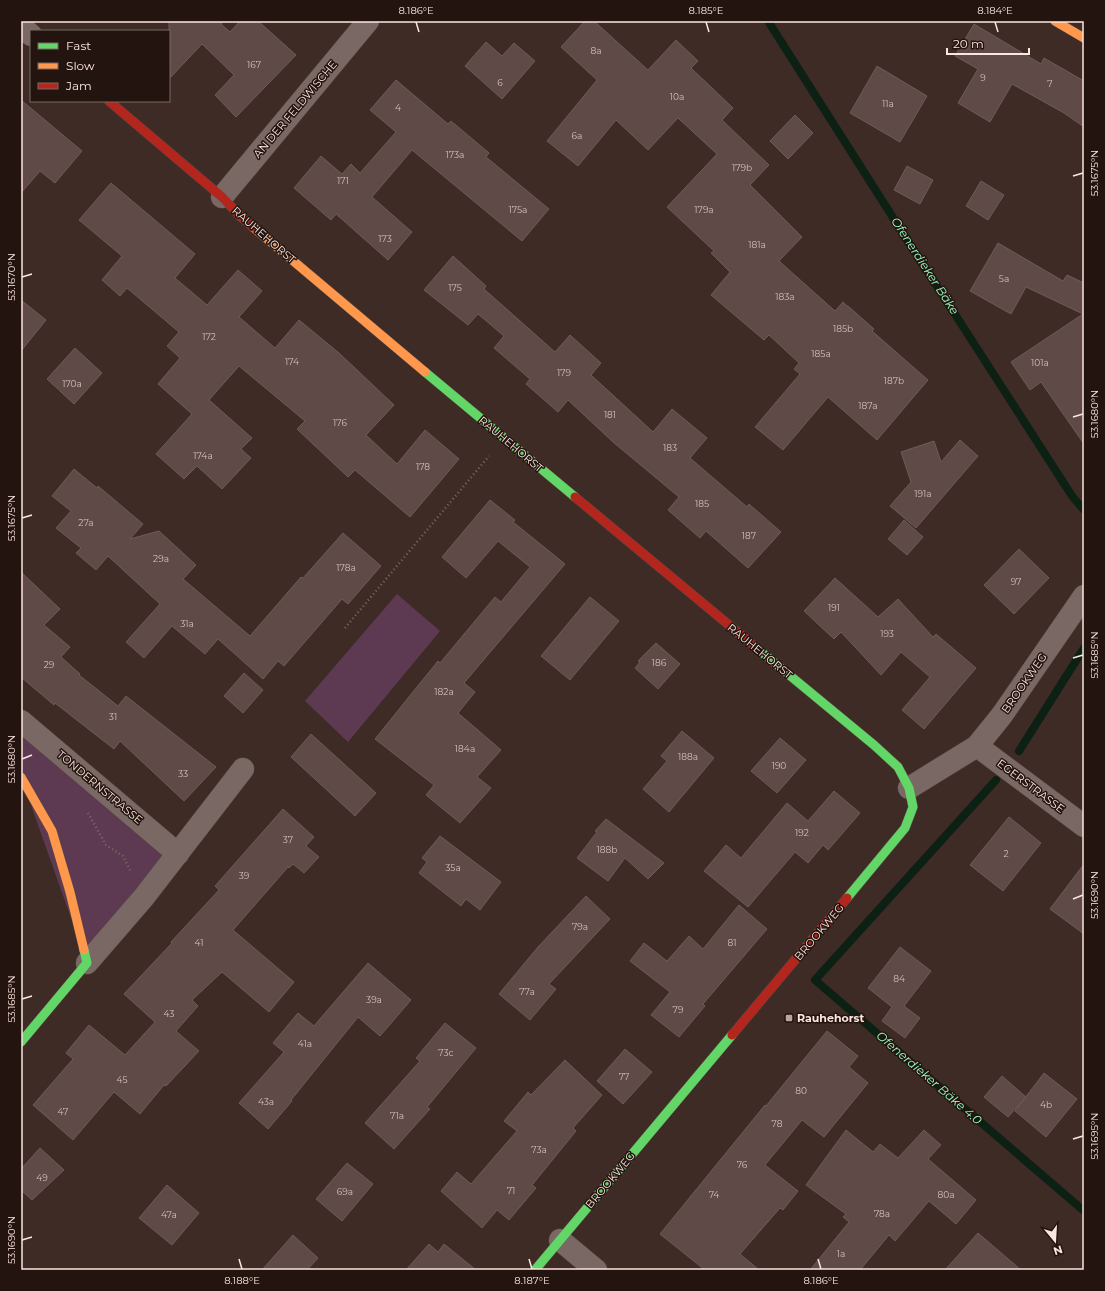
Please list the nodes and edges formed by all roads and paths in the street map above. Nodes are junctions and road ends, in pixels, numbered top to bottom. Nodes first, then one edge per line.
1 (368, 21) edge
2 (1055, 21) edge
3 (21, 26) edge
4 (30, 34) edge
5 (1084, 38) edge
6 (110, 102) edge
7 (222, 197) junction
8 (504, 438) junction
9 (1084, 596) edge
10 (345, 628) dead end
11 (21, 721) edge
12 (977, 746) junction
13 (243, 769) dead end
14 (21, 777) edge
15 (87, 777) junction
16 (909, 788) junction
17 (1084, 826) edge
18 (178, 854) junction
19 (144, 897) junction
20 (88, 963) junction
21 (21, 1042) edge
22 (560, 1240) junction
23 (535, 1270) edge
24 (596, 1270) edge

1 - 7 street, AN DER FELDWISCHE
2 - 5 street
3 - 4 street
6 - 7 street, RAUHEHORST
7 - 8 street, RAUHEHORST
8 - 10 path
8 - 16 street, RAUHEHORST
9 - 12 street, BROOKWEG
11 - 15 street, TONDERNSTRASSE
12 - 16 street, BROOKWEG
12 - 17 street, EGERSTRASSE
13 - 18 street
14 - 20 street
15 - 18 street, TONDERNSTRASSE
15 - 19 path
16 - 22 street, BROOKWEG
18 - 19 street
19 - 20 street
20 - 21 street
22 - 23 street, BROOKWEG
22 - 24 street

